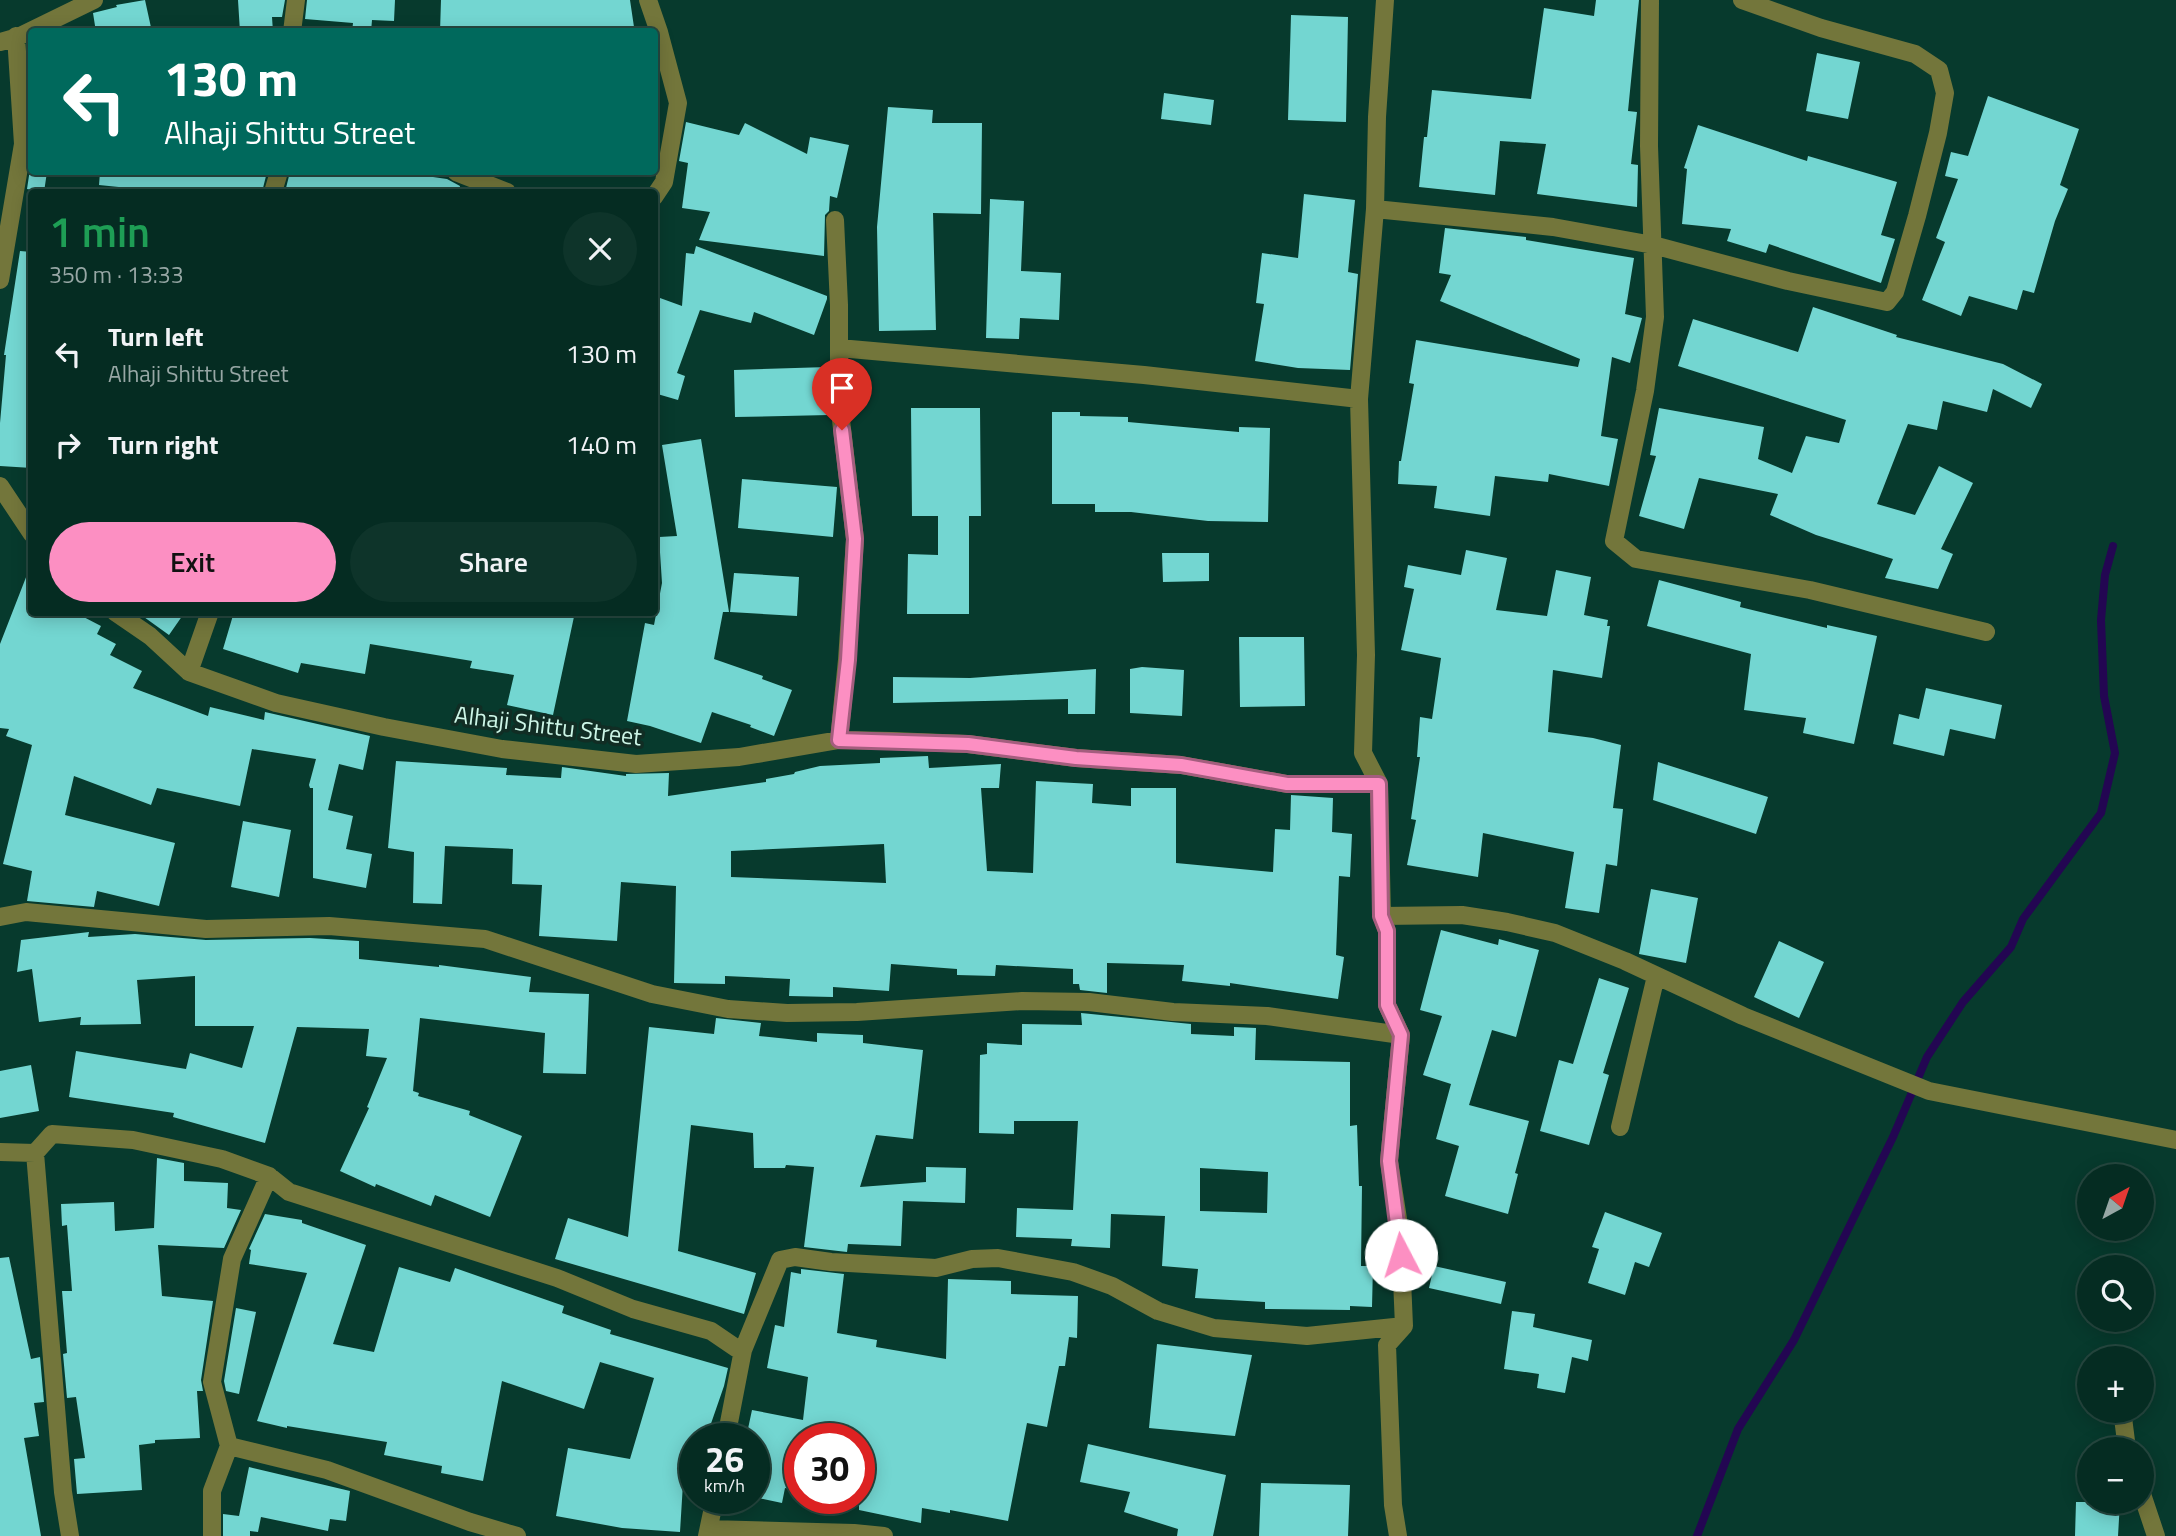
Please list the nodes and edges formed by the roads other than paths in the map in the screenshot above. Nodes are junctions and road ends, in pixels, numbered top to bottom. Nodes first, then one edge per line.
1 (94, 0) edge
2 (296, 0) edge
3 (648, 0) edge
4 (1385, 0) edge
5 (1650, 0) edge
6 (1742, 0) edge
7 (32, 28) edge
8 (292, 28) edge
9 (658, 28) edge
10 (658, 29) edge
11 (28, 30) edge
12 (8, 39) edge
13 (464, 175) edge
14 (499, 189) edge
15 (658, 190) edge
16 (1375, 209) junction
17 (835, 220) dead end
18 (1653, 245) junction
19 (0, 280) edge
20 (839, 348) junction
21 (1359, 399) junction
22 (0, 486) edge
23 (28, 528) edge
24 (121, 616) edge
25 (209, 616) edge
26 (1986, 632) dead end
27 (189, 672) junction
28 (839, 740) junction
29 (1379, 784) junction
30 (1381, 916) junction
31 (0, 917) edge
32 (1656, 976) junction
33 (1401, 1035) junction
34 (1620, 1127) dead end
35 (2176, 1140) edge
36 (0, 1152) edge
37 (36, 1153) junction
38 (269, 1176) junction
39 (1405, 1326) junction
40 (743, 1350) junction
41 (729, 1423) edge
42 (229, 1446) junction
43 (712, 1514) edge
44 (2149, 1514) edge
45 (708, 1532) edge
46 (70, 1536) edge
47 (212, 1536) edge
48 (517, 1536) edge
49 (884, 1536) edge
50 (1398, 1536) edge
51 (2156, 1536) edge

1 - 7 street
2 - 8 street
3 - 9 street
4 - 16 street
5 - 18 street
6 - 18 street
10 - 15 street
11 - 12 street
12 - 19 street
13 - 14 street
16 - 18 street
16 - 21 street
17 - 20 street
18 - 26 street
20 - 21 street
20 - 28 street
21 - 29 street
22 - 23 street
24 - 27 street, Alhaji Shittu Street
25 - 27 street
27 - 28 street, Alhaji Shittu Street
28 - 29 street, Alhaji Shittu Street
29 - 30 street
30 - 32 street
30 - 33 street
31 - 33 street
32 - 34 street
32 - 35 street
33 - 39 street
36 - 37 street
37 - 38 street
37 - 46 street
38 - 40 street
38 - 42 street
39 - 40 street
39 - 50 street
40 - 41 street
42 - 47 street
42 - 48 street
43 - 45 street
44 - 51 street
45 - 49 street

